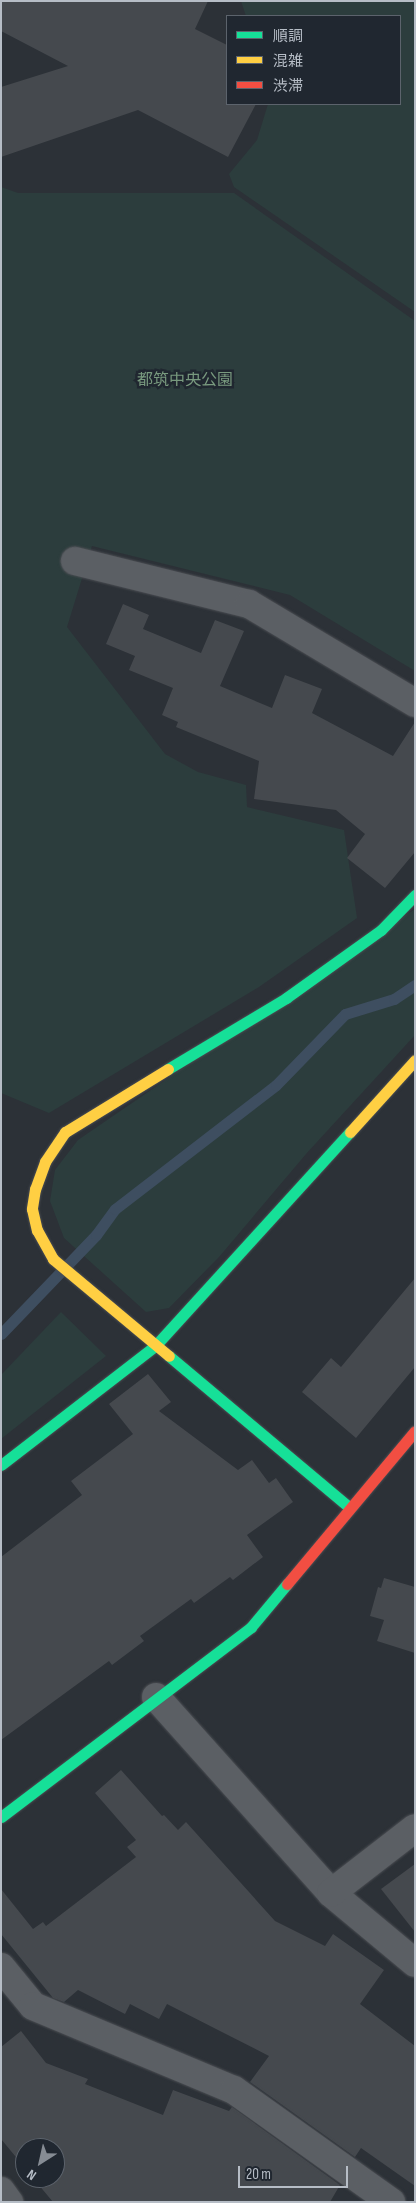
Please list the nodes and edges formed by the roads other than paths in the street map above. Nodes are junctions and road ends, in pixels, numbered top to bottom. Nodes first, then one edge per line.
1 (75, 561) dead end
2 (415, 703) edge
3 (415, 895) edge
4 (415, 1060) edge
5 (156, 1345) junction
6 (415, 1431) edge
7 (1, 1465) edge
8 (350, 1508) junction
9 (156, 1697) junction
10 (1, 1817) edge
11 (415, 1828) edge
12 (331, 1893) junction
13 (415, 1963) edge
14 (1, 1967) edge
15 (1, 2191) edge
16 (10, 2202) edge
17 (391, 2202) edge

1 - 2 street
3 - 5 street
4 - 5 street
5 - 7 street
5 - 8 street
6 - 8 street
8 - 9 street
9 - 10 street
9 - 12 street
11 - 12 street
12 - 13 street
14 - 17 street
15 - 16 street

